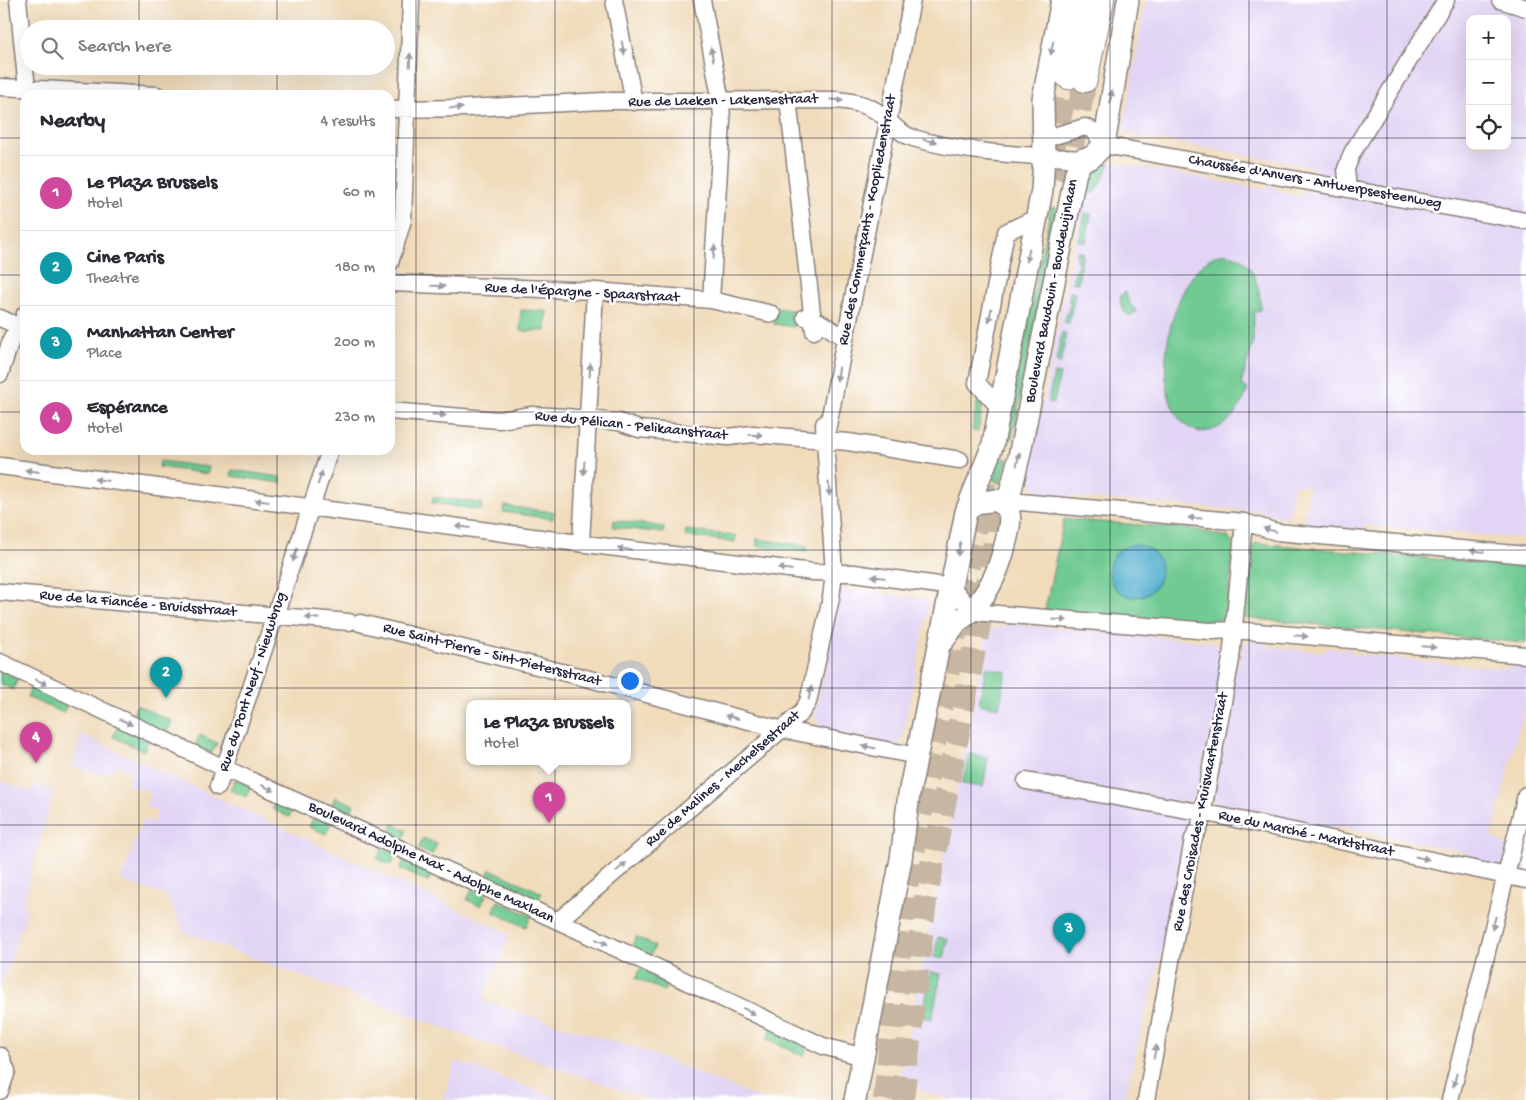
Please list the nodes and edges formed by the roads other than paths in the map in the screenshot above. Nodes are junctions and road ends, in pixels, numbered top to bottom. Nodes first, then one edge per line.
1 (18, 0) edge
2 (411, 0) edge
3 (614, 0) edge
4 (702, 0) edge
5 (912, 0) edge
6 (1062, 0) edge
7 (1084, 0) edge
8 (1102, 0) edge
9 (1128, 0) edge
10 (1446, 0) edge
11 (1500, 0) edge
12 (1526, 8) edge
13 (20, 20) edge
14 (26, 75) edge
15 (0, 87) edge
16 (27, 89) junction
17 (44, 90) edge
18 (788, 100) junction
19 (634, 102) junction
20 (722, 102) junction
21 (395, 109) edge
22 (407, 109) junction
23 (888, 120) junction
24 (1104, 145) junction
25 (1043, 148) junction
26 (1083, 159) junction
27 (1348, 189) junction
28 (1526, 220) edge
29 (395, 248) edge
30 (395, 283) edge
31 (595, 291) junction
32 (710, 300) junction
33 (772, 314) dead end
34 (0, 318) edge
35 (20, 322) edge
36 (20, 328) edge
37 (845, 338) junction
38 (0, 374) edge
39 (395, 410) edge
40 (588, 419) junction
41 (824, 432) junction
42 (328, 455) edge
43 (960, 460) dead end
44 (0, 466) edge
45 (1007, 506) junction
46 (311, 507) junction
47 (966, 512) junction
48 (1244, 522) junction
49 (582, 543) junction
50 (1526, 555) edge
51 (834, 573) junction
52 (952, 587) junction
53 (0, 592) edge
54 (972, 611) junction
55 (275, 615) junction
56 (1234, 630) junction
57 (941, 643) junction
58 (1526, 655) edge
59 (0, 662) edge
60 (780, 729) junction
61 (917, 756) junction
62 (224, 768) junction
63 (1026, 781) dead end
64 (218, 787) dead end
65 (1526, 795) edge
66 (1203, 813) junction
67 (1506, 876) junction
68 (1526, 880) edge
69 (558, 921) junction
70 (1, 1056) dead end
71 (863, 1057) junction
72 (0, 1091) edge
73 (855, 1100) edge
74 (1146, 1100) edge
75 (1450, 1100) edge

1 - 13 street
22 -> 2 street
3 -> 19 street
20 -> 4 street
5 - 23 street, Rue des Commerçants - Koopliedenstraat
6 -> 25 main road, Boulevard Baudouin - Boudewijnlaan
7 - 8 highway
24 -> 9 main road
10 - 27 street
11 - 12 street
14 - 16 street
15 - 16 street
16 - 17 street
18 - 20 street, Rue de Laeken - Lakensestraat
18 -> 23 street, Rue de Laeken - Lakensestraat
18 - 37 street
19 - 20 street, Rue de Laeken - Lakensestraat
22 -> 19 street, Rue de Laeken - Lakensestraat
32 -> 20 street
21 - 22 street, Rue de Laeken - Lakensestraat
22 - 29 street
23 -> 25 street, Rue de Laeken - Lakensestraat
23 - 37 street, Rue des Commerçants - Koopliedenstraat
24 - 25 street
24 - 26 main road, Boulevard Baudouin - Boudewijnlaan
24 - 27 street, Chaussée d'Anvers - Antwerpsesteenweg
25 - 26 street
25 -> 47 main road, Boulevard Baudouin - Boudewijnlaan
45 -> 26 main road, Boulevard Baudouin - Boudewijnlaan
27 - 28 street, Chaussée d'Anvers - Antwerpsesteenweg
30 -> 31 street, Rue de l'Épargne - Spaarstraat
31 - 32 street, Rue de l'Épargne - Spaarstraat
40 -> 31 street
32 - 33 street, Rue de l'Épargne - Spaarstraat
34 - 35 street
36 - 38 street
37 -> 41 street, Rue des Commerçants - Koopliedenstraat
39 -> 40 street, Rue du Pélican - Pelikaanstraat
40 -> 41 street, Rue du Pélican - Pelikaanstraat
40 -> 49 street
41 - 43 street, Rue du Pélican - Pelikaanstraat
41 -> 51 street, Rue des Commerçants - Koopliedenstraat
46 -> 42 street, Rue du Pont Neuf - Nieuwbrug
46 -> 44 street
45 - 47 main road
48 -> 45 street
45 - 54 main road, Boulevard Baudouin - Boudewijnlaan
49 -> 46 street
46 -> 55 street, Rue du Pont Neuf - Nieuwbrug
47 -> 52 main road, Boulevard Baudouin - Boudewijnlaan
50 -> 48 street
48 - 56 street, Rue des Croisades - Kruisvaartenstraat
51 -> 49 street
52 -> 51 street
60 -> 51 street, Rue de Malines - Mechelsestraat
52 - 54 street
52 - 57 main road, Boulevard Baudouin - Boudewijnlaan
53 - 55 street, Rue de la Fiancée - Bruidsstraat
54 -> 56 street
54 - 57 main road, Boulevard Baudouin - Boudewijnlaan
60 -> 55 street, Rue Saint-Pierre - Sint-Pietersstraat
55 - 62 street, Rue du Pont Neuf - Nieuwbrug
56 -> 58 street
56 - 66 street, Rue des Croisades - Kruisvaartenstraat
57 - 61 main road, Boulevard Baudouin - Boudewijnlaan
59 -> 62 street, Boulevard Adolphe Max - Adolphe Maxlaan
61 -> 60 street, Rue Saint-Pierre - Sint-Pietersstraat
69 -> 60 street, Rue de Malines - Mechelsestraat
61 - 71 main road, Boulevard Baudouin - Boudewijnlaan
62 - 64 street, Rue du Pont Neuf - Nieuwbrug
62 -> 69 street, Boulevard Adolphe Max - Adolphe Maxlaan
63 - 66 street, Rue du Marché - Marktstraat
65 - 67 street
66 -> 67 street, Rue du Marché - Marktstraat
74 -> 66 street, Rue des Croisades - Kruisvaartenstraat
67 - 68 street, Rue du Marché - Marktstraat
67 -> 75 street
69 -> 71 street, Boulevard Adolphe Max - Adolphe Maxlaan
70 - 72 street
71 - 73 main road, Boulevard Baudouin - Boudewijnlaan

